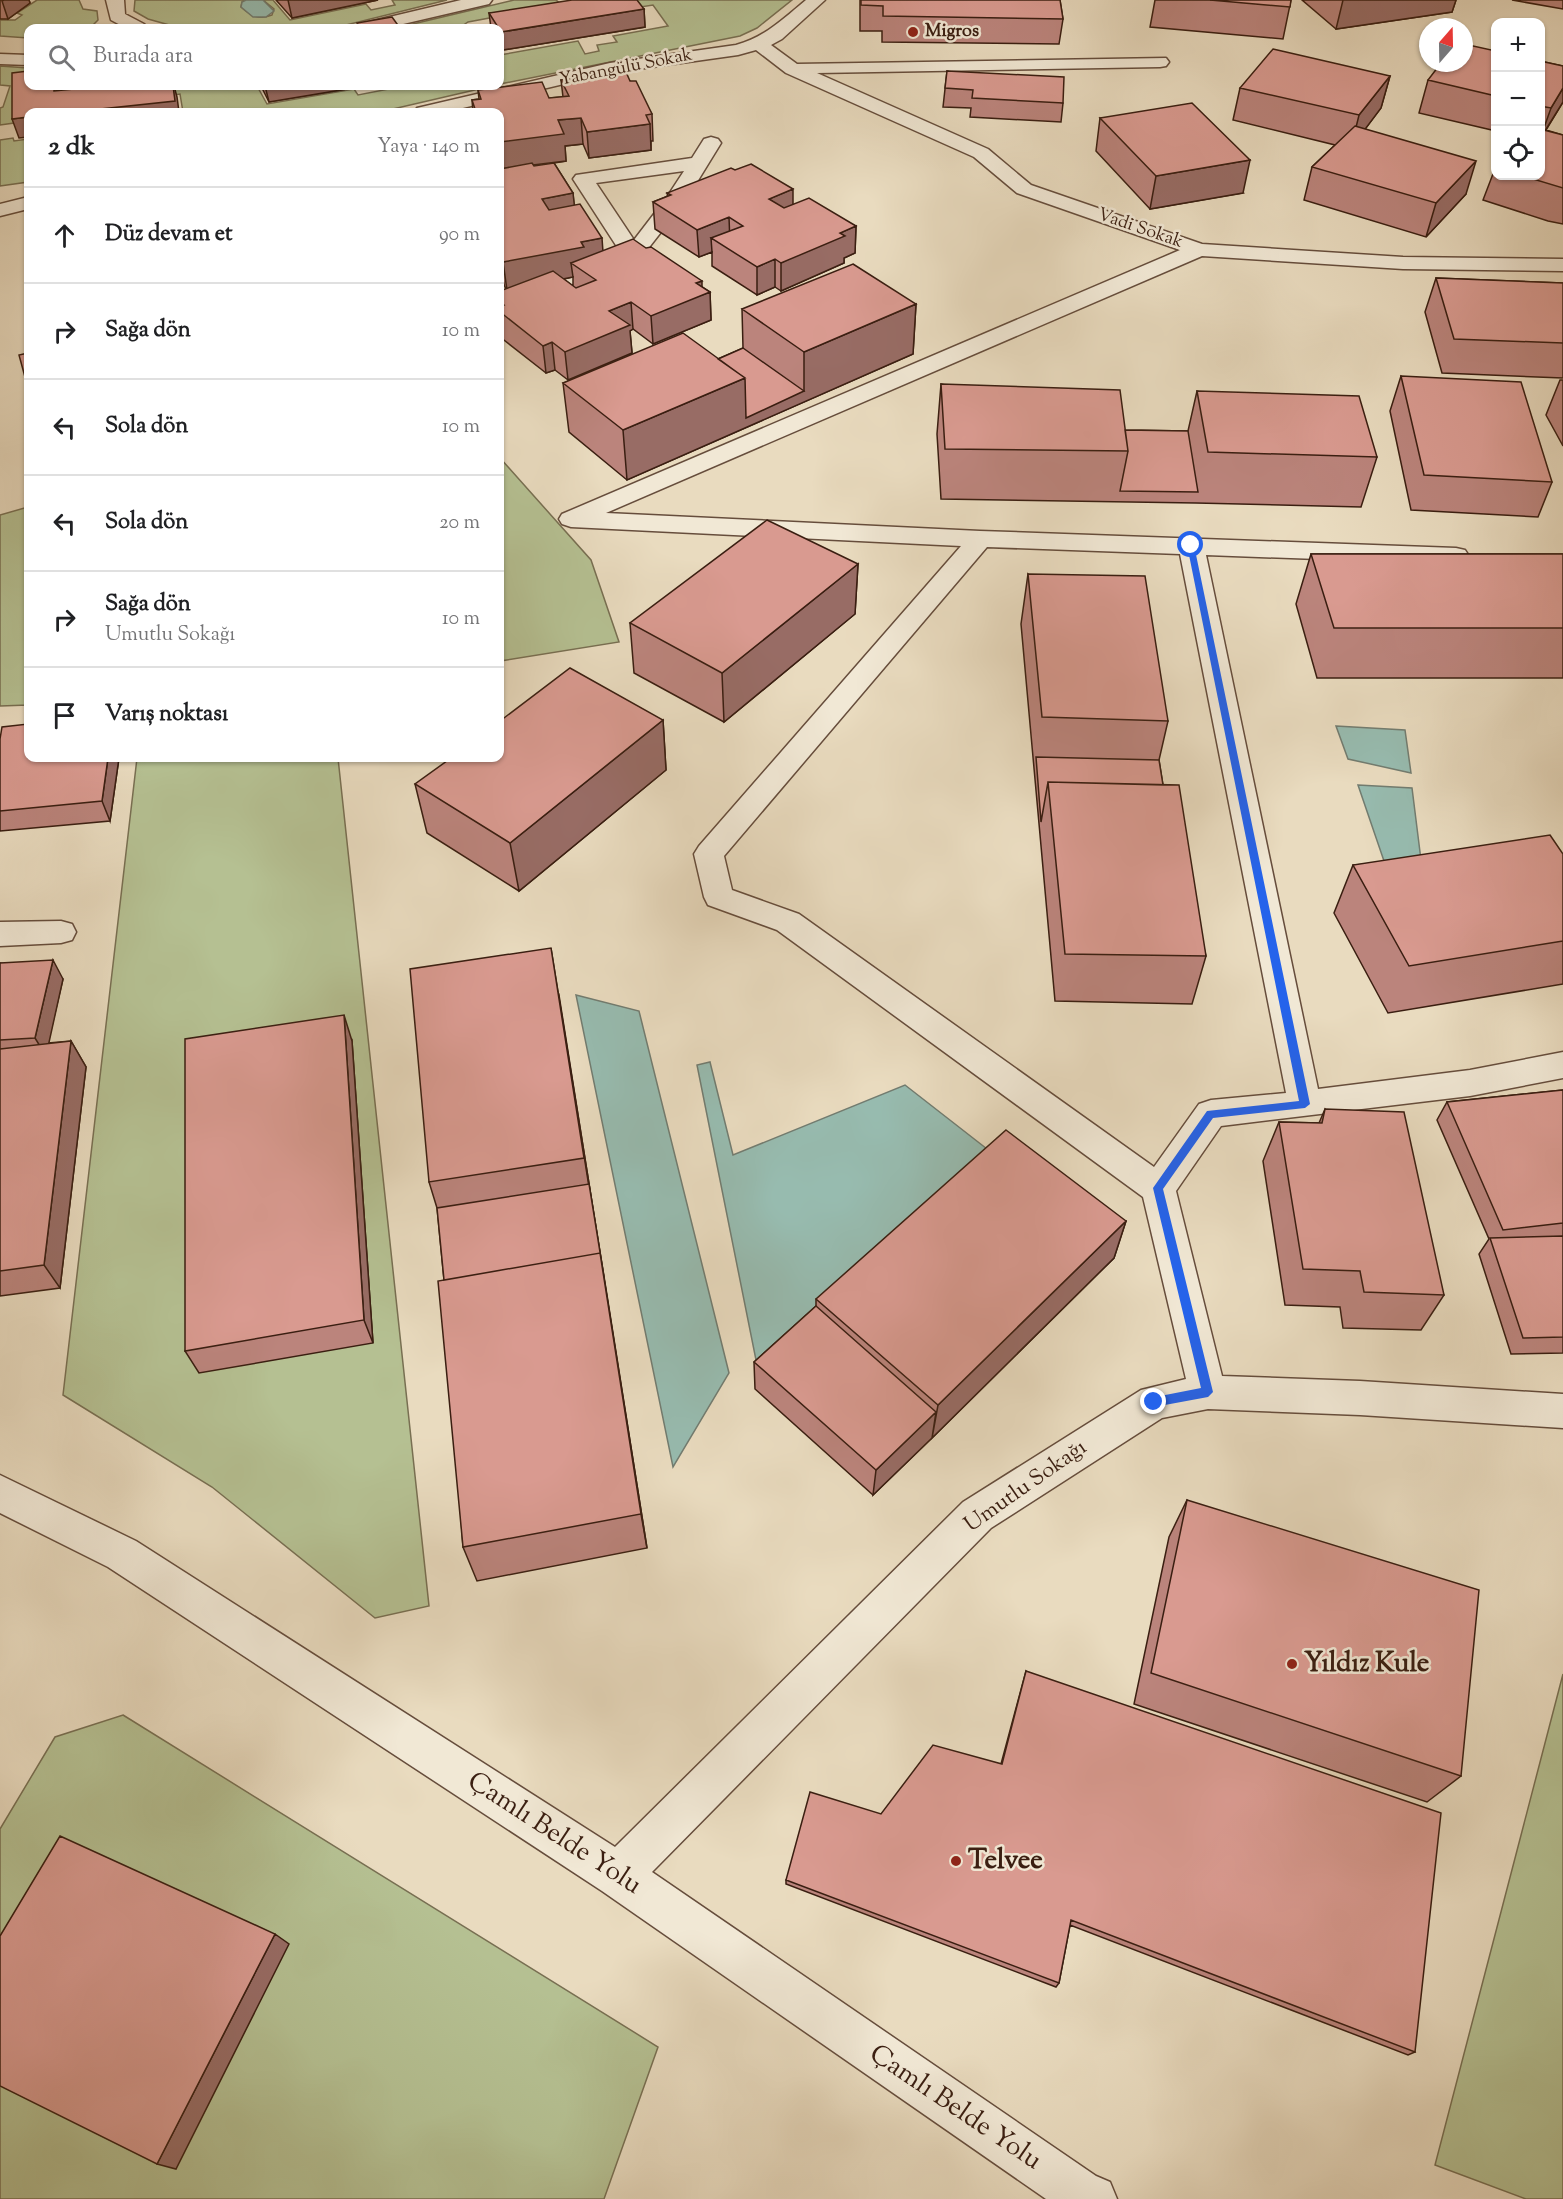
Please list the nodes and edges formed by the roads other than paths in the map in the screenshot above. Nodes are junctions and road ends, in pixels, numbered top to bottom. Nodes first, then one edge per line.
1 (115, 0) edge
2 (483, 0) edge
3 (816, 0) edge
4 (131, 24) edge
5 (383, 24) edge
6 (759, 44) junction
7 (0, 59) edge
8 (24, 60) edge
9 (1160, 62) dead end
10 (792, 69) junction
11 (441, 108) edge
12 (711, 143) dead end
13 (699, 163) junction
14 (24, 204) edge
15 (2, 214) edge
16 (1199, 250) junction
17 (633, 255) junction
18 (1563, 265) edge
19 (504, 305) edge
20 (980, 539) junction
21 (1191, 545) junction
22 (1482, 557) edge
23 (61, 932) dead end
24 (0, 934) edge
25 (1563, 1065) edge
26 (1305, 1104) junction
27 (1158, 1188) junction
28 (1208, 1392) junction
29 (1563, 1411) edge
30 (0, 1493) edge
31 (618, 1875) junction
32 (1093, 2199) edge

1 - 4 street
2 - 5 street
3 - 6 street, Yabangülü Sokak
6 - 10 street, Vadi Sokak
6 - 11 street, Yabangülü Sokak
7 - 8 street
9 - 10 street
10 - 16 street, Vadi Sokak
12 - 13 street
13 - 17 street
13 - 17 street
14 - 15 street
16 - 18 street, Vadi Sokak
16 - 20 street
17 - 19 street
20 - 21 street
20 - 27 street
21 - 22 street
21 - 26 street
23 - 24 street
25 - 26 street
26 - 27 street
27 - 28 street
28 - 29 street, Umutlu Sokağı
28 - 31 street, Umutlu Sokağı
30 - 31 street, Çamlı Belde Yolu
31 - 32 street, Çamlı Belde Yolu

